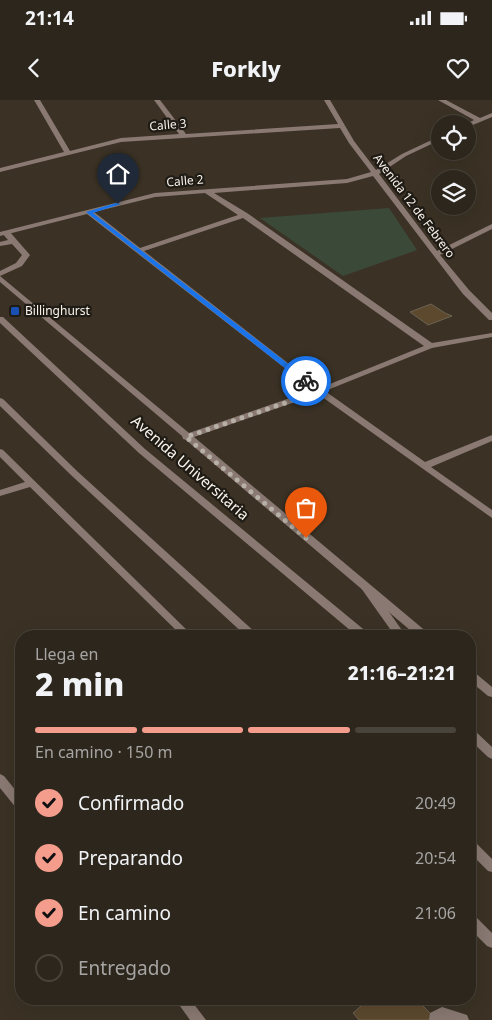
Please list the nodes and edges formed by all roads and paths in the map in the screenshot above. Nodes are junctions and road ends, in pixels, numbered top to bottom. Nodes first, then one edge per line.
1 (37, 100) edge
2 (157, 100) edge
3 (327, 100) edge
4 (440, 100) edge
5 (492, 115) edge
6 (479, 120) junction
7 (476, 121) edge
8 (341, 126) junction
9 (184, 135) junction
10 (431, 142) edge
11 (68, 154) junction
12 (0, 170) edge
13 (376, 173) junction
14 (206, 191) junction
15 (89, 212) junction
16 (244, 215) junction
17 (490, 230) edge
18 (3, 234) edge
19 (13, 241) junction
20 (0, 244) edge
21 (138, 251) junction
22 (436, 254) junction
23 (0, 276) edge
24 (492, 318) edge
25 (0, 319) edge
26 (492, 335) edge
27 (430, 346) junction
28 (320, 391) junction
29 (0, 400) edge
30 (186, 437) junction
31 (492, 438) edge
32 (0, 452) edge
33 (424, 466) junction
34 (31, 483) junction
35 (0, 493) edge
36 (492, 515) edge
37 (366, 588) junction
38 (182, 630) edge
39 (245, 630) edge
40 (357, 630) edge
41 (397, 630) edge
42 (417, 630) edge
43 (476, 680) edge
44 (492, 693) edge
45 (476, 738) edge
46 (492, 754) edge
47 (0, 779) edge
48 (15, 798) edge
49 (476, 851) edge
50 (492, 867) edge
51 (476, 926) edge
52 (492, 942) edge
53 (187, 1005) edge
54 (435, 1018) dead end
55 (199, 1020) edge
56 (462, 1020) edge

1 - 11 street
2 - 9 street
3 - 8 street, Avenida 12 de Febrero
4 - 6 street
5 - 6 street
6 - 7 street
8 - 9 street, Calle 3
8 - 13 street, Avenida 12 de Febrero
9 - 11 street, Calle 3
10 - 13 street, Calle 2
11 - 12 street, Calle 3
13 - 14 street, Calle 2
13 - 22 street, Avenida 12 de Febrero
14 - 15 street, Calle 2
14 - 16 street
15 - 18 street, Calle 2
15 - 21 street
16 - 21 street
16 - 27 street
17 - 22 street
18 - 19 street
19 - 20 street
19 - 23 street
21 - 28 street
22 - 24 street, Avenida 12 de Febrero
23 - 30 street, Avenida Universitaria
25 - 40 street, Avenida Universitaria
26 - 27 street
27 - 28 street
28 - 30 street
28 - 33 street
29 - 39 street
30 - 37 street, Avenida Universitaria
31 - 33 street
32 - 34 street
33 - 36 street
34 - 35 street
34 - 38 street
37 - 41 street
37 - 42 street, Avenida Universitaria
43 - 44 street
45 - 46 street
47 - 48 street
49 - 50 street
51 - 52 street
53 - 55 street
54 - 56 street

